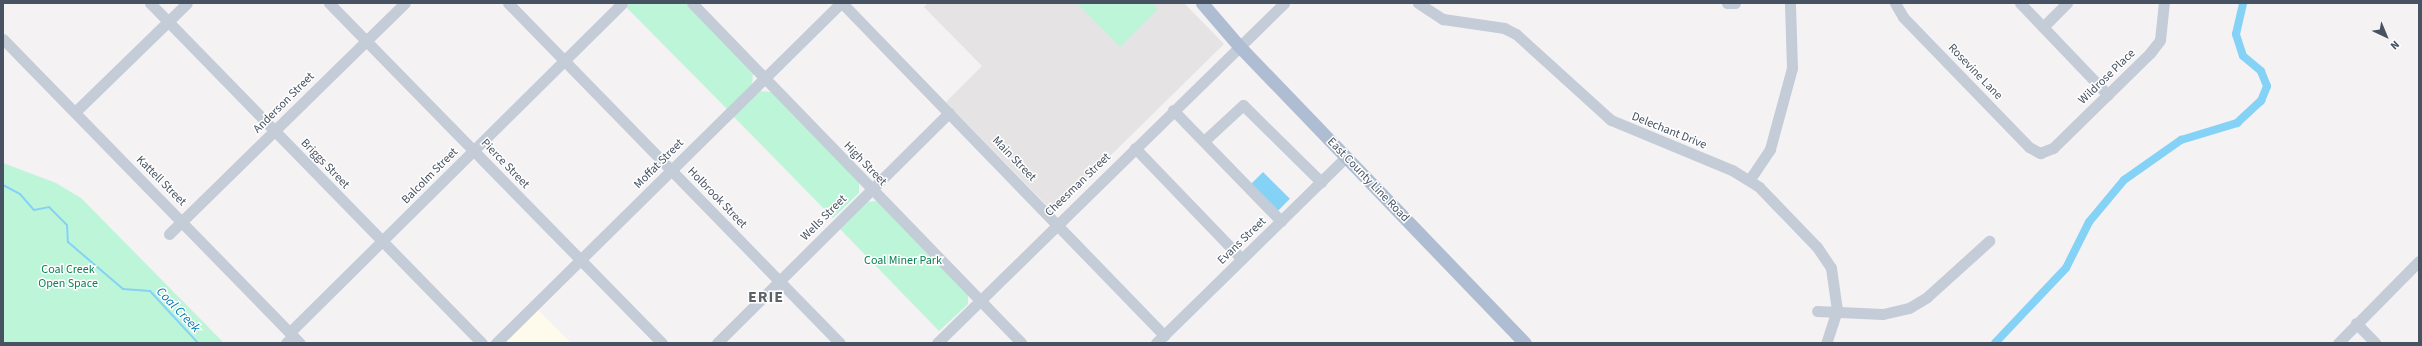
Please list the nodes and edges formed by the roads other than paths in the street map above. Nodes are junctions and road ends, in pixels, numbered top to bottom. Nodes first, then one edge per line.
1 (150, 3) edge
2 (187, 3) edge
3 (329, 3) edge
4 (404, 3) edge
5 (508, 3) edge
6 (622, 3) edge
7 (692, 3) edge
8 (841, 3) edge
9 (1193, 3) edge
10 (1202, 3) edge
11 (1284, 3) edge
12 (1418, 3) edge
13 (1728, 3) edge
14 (1735, 3) edge
15 (1790, 3) edge
16 (1895, 3) edge
17 (2020, 3) edge
18 (2067, 3) edge
19 (2164, 3) edge
20 (1212, 17) junction
21 (168, 22) junction
22 (2042, 27) junction
23 (3, 39) edge
24 (366, 40) junction
25 (1239, 46) junction
26 (564, 60) junction
27 (765, 79) junction
28 (2108, 94) junction
29 (1173, 110) junction
30 (75, 112) junction
31 (949, 113) junction
32 (275, 131) junction
33 (1204, 141) junction
34 (1135, 148) junction
35 (474, 151) junction
36 (2040, 153) joint
37 (1346, 157) junction
38 (672, 170) junction
39 (1750, 179) junction
40 (1321, 182) junction
41 (872, 189) junction
42 (183, 221) junction
43 (1281, 221) junction
44 (1058, 223) junction
45 (169, 234) dead end
46 (382, 241) junction
47 (1989, 241) dead end
48 (1242, 259) junction
49 (580, 260) junction
50 (2419, 261) edge
51 (780, 281) junction
52 (980, 301) junction
53 (1837, 310) junction
54 (1817, 311) dead end
55 (2356, 323) junction
56 (292, 338) edge
57 (1160, 339) edge
58 (482, 343) edge
59 (496, 343) edge
60 (662, 343) edge
61 (717, 343) edge
62 (840, 343) edge
63 (937, 343) edge
64 (1021, 343) edge
65 (1525, 343) edge
66 (1826, 343) edge
67 (2338, 343) edge
68 (2374, 343) edge

1 - 21 street, Briggs Street
2 - 21 street
3 - 24 street, Pierce Street
4 - 24 street, Anderson Street
5 - 26 street, Holbrook Street
6 - 26 street, Balcolm Street
7 - 27 street, High Street
8 - 27 street, Moffat Street
8 - 31 street, Main Street
9 - 20 main road, East County Line Road
10 - 20 main road, East County Line Road
11 - 25 street, Cheesman Street
12 - 39 street, Delechant Drive
13 - 14 street
15 - 39 street
16 - 36 street, Rosevine Lane
17 - 22 street
18 - 22 street
19 - 28 street, Wildrose Place
20 - 25 main road, East County Line Road
21 - 30 street
21 - 32 street, Briggs Street
22 - 28 street
23 - 30 street, Kattell Street
24 - 32 street, Anderson Street
24 - 35 street, Pierce Street
25 - 29 street, Cheesman Street
25 - 37 main road, East County Line Road
26 - 35 street, Balcolm Street
26 - 38 street, Holbrook Street
27 - 38 street, Moffat Street
27 - 41 street, High Street
28 - 36 street, Wildrose Place
29 - 33 street
29 - 34 street, Cheesman Street
30 - 42 street, Kattell Street
31 - 41 street, Wells Street
31 - 44 street, Main Street
32 - 42 street, Anderson Street
32 - 46 street, Briggs Street
33 - 40 street
33 - 43 street
34 - 44 street, Cheesman Street
34 - 48 street
35 - 46 street, Balcolm Street
35 - 49 street, Pierce Street
37 - 40 street, Evans Street
37 - 65 main road, East County Line Road
38 - 49 street, Moffat Street
38 - 51 street, Holbrook Street
39 - 53 street, Delechant Drive
40 - 43 street, Evans Street
41 - 51 street, Wells Street
41 - 52 street, High Street
42 - 45 street, Anderson Street
42 - 56 street, Kattell Street
43 - 48 street, Evans Street
44 - 52 street, Cheesman Street
44 - 57 street, Main Street
46 - 56 street, Balcolm Street
46 - 58 street, Briggs Street
47 - 53 street
48 - 57 street, Evans Street
49 - 59 street, Moffat Street
49 - 60 street, Pierce Street
50 - 55 street
51 - 61 street, Wells Street
51 - 62 street, Holbrook Street
52 - 63 street, Cheesman Street
52 - 64 street, High Street
53 - 54 street
53 - 66 street, Delechant Drive
55 - 67 street
55 - 68 street

